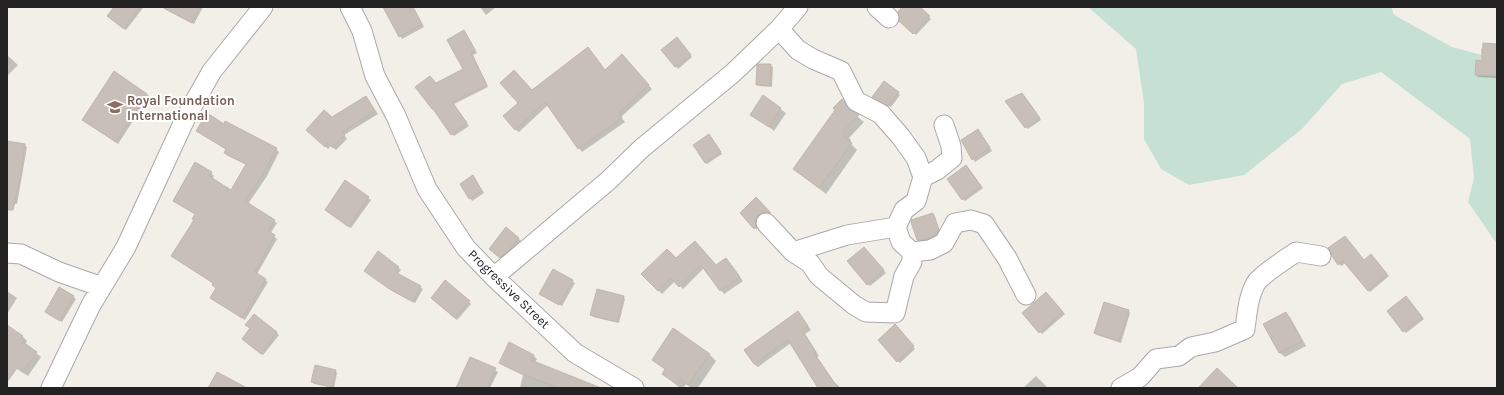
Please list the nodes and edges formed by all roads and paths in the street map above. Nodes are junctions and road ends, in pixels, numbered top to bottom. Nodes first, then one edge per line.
1 (263, 7) edge
2 (350, 7) edge
3 (798, 7) edge
4 (779, 29) junction
5 (944, 125) dead end
6 (923, 177) junction
7 (766, 223) dead end
8 (896, 227) junction
9 (793, 252) junction
10 (912, 252) junction
11 (7, 253) edge
12 (1321, 256) dead end
13 (494, 277) junction
14 (102, 287) junction
15 (1026, 294) dead end
16 (51, 388) edge
17 (634, 388) edge
18 (1122, 388) edge

1 - 14 street
2 - 13 street, Progressive Street
3 - 4 street
4 - 6 street
4 - 13 street
5 - 6 street
6 - 8 street
7 - 9 street
8 - 9 street
8 - 10 street
9 - 10 street
10 - 15 street
11 - 14 street
12 - 18 street
13 - 17 street, Progressive Street
14 - 16 street

